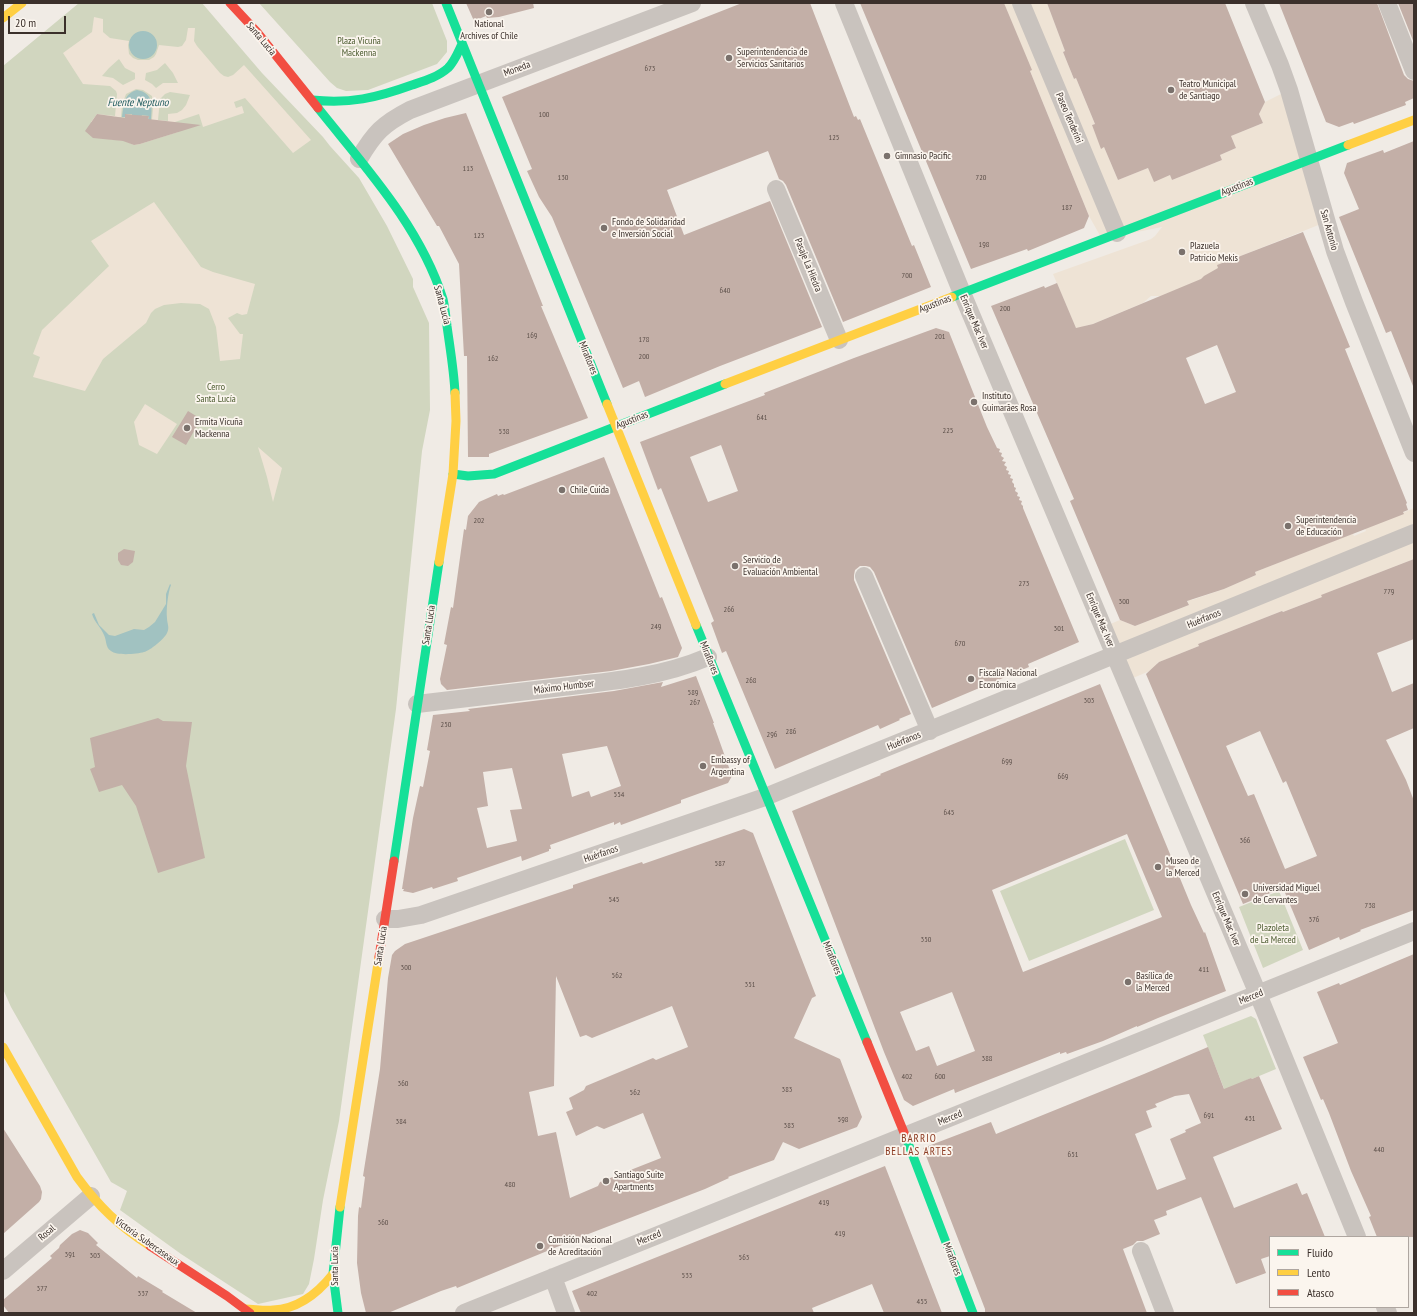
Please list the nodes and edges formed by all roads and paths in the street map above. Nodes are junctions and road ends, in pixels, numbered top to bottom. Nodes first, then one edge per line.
1 (22, 3) edge
2 (230, 3) edge
3 (446, 3) edge
4 (692, 3) edge
5 (844, 3) edge
6 (1021, 3) edge
7 (1254, 3) edge
8 (1387, 3) edge
9 (3, 18) edge
10 (462, 44) junction
11 (1414, 71) edge
12 (479, 84) junction
13 (312, 100) junction
14 (1414, 120) edge
15 (359, 159) junction
16 (1309, 159) junction
17 (776, 189) dead end
18 (1117, 233) junction
19 (962, 293) junction
20 (839, 340) junction
21 (615, 426) junction
22 (1414, 453) edge
23 (453, 474) junction
24 (1414, 533) edge
25 (864, 576) dead end
26 (1115, 655) junction
27 (708, 657) junction
28 (417, 704) junction
29 (930, 731) junction
30 (766, 797) junction
31 (385, 919) junction
32 (1414, 931) edge
33 (1258, 994) junction
34 (3, 1047) edge
35 (905, 1136) junction
36 (91, 1196) junction
37 (1357, 1236) edge
38 (1141, 1252) dead end
39 (3, 1271) edge
40 (333, 1274) junction
41 (553, 1277) junction
42 (248, 1311) edge
43 (338, 1313) edge
44 (464, 1313) edge
45 (566, 1313) edge
46 (973, 1313) edge
47 (1165, 1313) edge

1 - 9 main road
2 - 13 main road, Santa Lucía
3 - 10 main road, Miraflores
4 - 12 street, Moneda
5 - 19 street, Enrique Mac Iver
6 - 18 street, Paseo Tenderini
7 - 16 street, San Antonio
8 - 11 street
10 - 12 main road, Miraflores
10 - 13 main road
12 - 15 street, Moneda
12 - 21 main road, Miraflores
13 - 15 main road, Santa Lucía
14 - 16 main road, Agustinas
15 - 23 main road, Santa Lucía
16 - 18 main road, Agustinas
16 - 22 street, San Antonio
17 - 20 street, Pasaje La Hiedra
18 - 19 main road, Agustinas
19 - 20 main road, Agustinas
19 - 26 street, Enrique Mac Iver
20 - 21 main road, Agustinas
21 - 23 main road, Agustinas
21 - 27 main road, Miraflores
23 - 28 main road, Santa Lucía
24 - 26 street, Huérfanos
25 - 29 street
26 - 29 street, Huérfanos
26 - 33 street, Enrique Mac Iver
27 - 28 street, Máximo Humbser
27 - 30 main road, Miraflores
28 - 31 main road, Santa Lucía
29 - 30 street, Huérfanos
30 - 31 street, Huérfanos
30 - 35 main road, Miraflores
31 - 40 main road, Santa Lucía
32 - 33 street, Merced
33 - 35 street, Merced
33 - 37 street, Enrique Mac Iver
34 - 36 main road, Victoria Subercaseaux
35 - 41 street, Merced
35 - 46 main road, Miraflores
36 - 39 street, Rosal
36 - 42 main road, Victoria Subercaseaux
38 - 47 street
40 - 42 main road
40 - 43 main road, Santa Lucía
41 - 44 street, Merced
41 - 45 street

